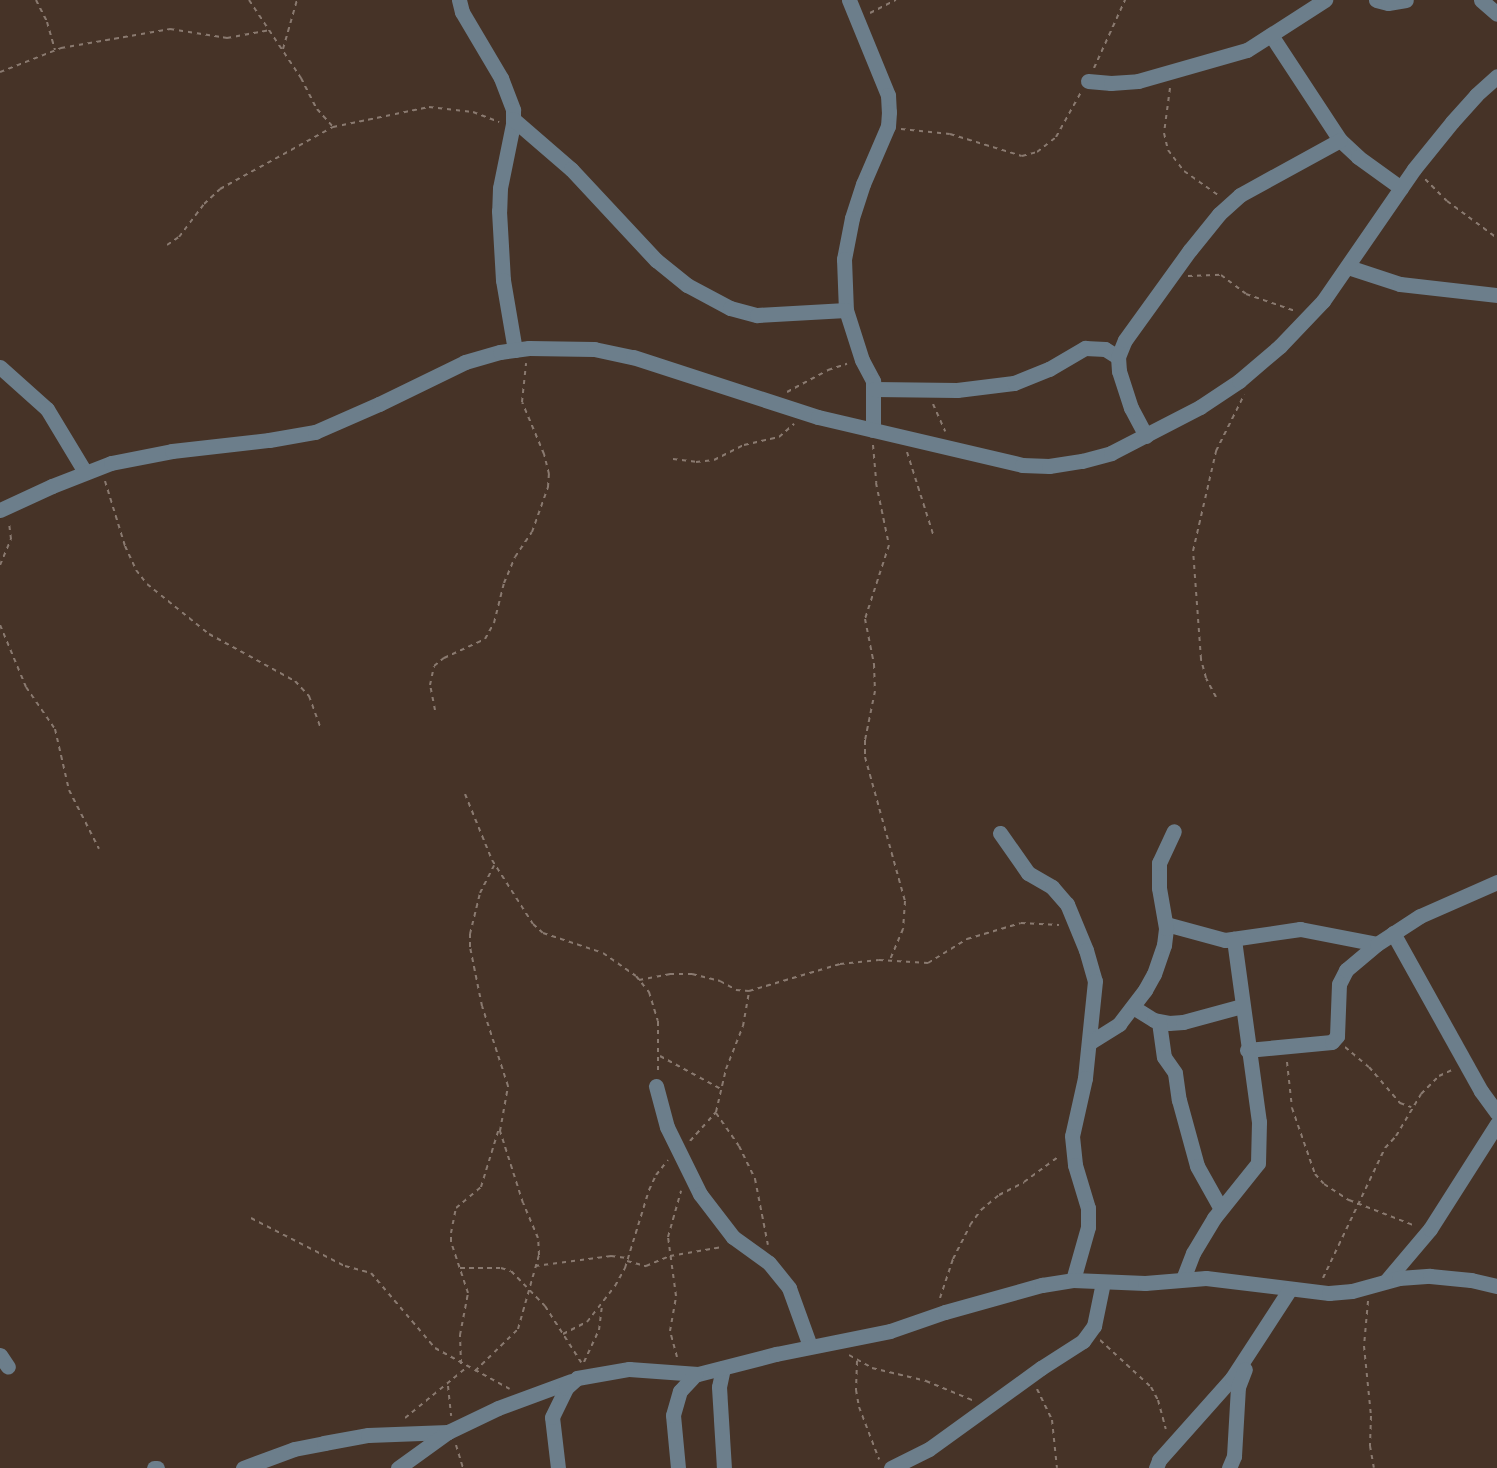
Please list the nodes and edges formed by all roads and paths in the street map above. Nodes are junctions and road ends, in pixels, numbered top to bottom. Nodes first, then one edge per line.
1 (36, 0) edge
2 (249, 0) edge
3 (297, 0) edge
4 (459, 0) edge
5 (849, 0) edge
6 (896, 0) edge
7 (1125, 0) edge
8 (1325, 0) edge
9 (1376, 0) edge
10 (1406, 0) edge
11 (1481, 0) edge
12 (1497, 14) edge
13 (857, 20) junction
14 (270, 30) junction
15 (1270, 35) junction
16 (283, 49) junction
17 (55, 50) junction
18 (0, 72) edge
19 (1171, 73) junction
20 (1497, 76) edge
21 (1088, 81) junction
22 (513, 122) junction
23 (888, 126) junction
24 (333, 127) junction
25 (1340, 140) junction
26 (1414, 169) junction
27 (1401, 188) junction
28 (1231, 202) junction
29 (1497, 238) edge
30 (167, 245) dead end
31 (1348, 267) junction
32 (1172, 275) junction
33 (1497, 296) edge
34 (846, 310) junction
35 (1309, 316) junction
36 (522, 349) junction
37 (1118, 357) junction
38 (862, 360) junction
39 (0, 367) edge
40 (1249, 372) junction
41 (874, 389) junction
42 (928, 390) junction
43 (769, 402) junction
44 (804, 413) junction
45 (873, 430) junction
46 (1146, 436) junction
47 (903, 437) junction
48 (960, 450) junction
49 (673, 459) dead end
50 (100, 467) junction
51 (85, 472) junction
52 (3, 509) edge
53 (933, 534) dead end
54 (0, 566) edge
55 (0, 625) edge
56 (1216, 697) dead end
57 (435, 710) dead end
58 (320, 727) dead end
59 (465, 794) dead end
60 (1174, 831) dead end
61 (1000, 833) dead end
62 (99, 849) dead end
63 (494, 865) junction
64 (1497, 882) edge
65 (1166, 924) junction
66 (1077, 927) junction
67 (1393, 933) junction
68 (1234, 939) junction
69 (1377, 944) junction
70 (890, 960) junction
71 (639, 980) junction
72 (749, 991) junction
73 (1242, 1006) junction
74 (1133, 1007) junction
75 (1159, 1022) junction
76 (1336, 1040) junction
77 (1089, 1043) junction
78 (1286, 1047) junction
79 (1247, 1050) junction
80 (660, 1056) junction
81 (1466, 1064) junction
82 (656, 1086) joint
83 (721, 1089) junction
84 (1412, 1107) junction
85 (716, 1112) junction
86 (1497, 1113) edge
87 (500, 1124) junction
88 (1497, 1124) edge
89 (1072, 1148) junction
90 (677, 1150) junction
91 (687, 1169) junction
92 (1357, 1203) junction
93 (1221, 1209) junction
94 (251, 1218) dead end
95 (1430, 1229) junction
96 (739, 1242) junction
97 (670, 1256) junction
98 (628, 1259) junction
99 (769, 1263) junction
100 (535, 1266) junction
101 (460, 1268) junction
102 (1183, 1279) junction
103 (1073, 1280) junction
104 (1386, 1281) junction
105 (1103, 1282) junction
106 (1369, 1286) junction
107 (1497, 1286) edge
108 (528, 1287) junction
109 (1290, 1289) junction
110 (1318, 1292) junction
111 (602, 1304) junction
112 (935, 1315) junction
113 (1090, 1333) junction
114 (563, 1334) junction
115 (1257, 1341) junction
116 (837, 1343) junction
117 (810, 1346) junction
118 (857, 1361) junction
119 (462, 1364) junction
120 (467, 1367) junction
121 (723, 1368) junction
122 (475, 1371) junction
123 (689, 1374) junction
124 (1030, 1376) junction
125 (571, 1381) junction
126 (447, 1385) junction
127 (525, 1398) junction
128 (985, 1409) junction
129 (451, 1431) junction
130 (384, 1434) junction
131 (1170, 1449) junction
132 (897, 1464) edge
133 (677, 1467) edge
134 (243, 1468) edge
135 (398, 1468) edge
136 (463, 1468) edge
137 (558, 1468) edge
138 (724, 1468) edge
139 (1057, 1468) edge
140 (1156, 1468) edge
141 (1228, 1468) edge
142 (1374, 1468) edge

1 - 17 path
2 - 14 path
3 - 16 path
4 - 22 street
5 - 13 street
6 - 13 path
7 - 21 path
8 - 15 street
9 - 10 street
11 - 12 street
13 - 23 street
14 - 16 path
14 - 17 path
15 - 19 street
15 - 25 street
16 - 24 path
17 - 18 path
19 - 21 street
19 - 28 path
20 - 26 street
21 - 23 path
22 - 24 path
22 - 34 street
22 - 36 street
23 - 34 street
24 - 30 path
25 - 27 street
25 - 28 street
26 - 27 street
26 - 29 path
27 - 31 street
28 - 32 street
31 - 33 street
31 - 35 street
32 - 35 path
32 - 37 street
34 - 38 street
35 - 40 street
36 - 43 street
36 - 50 street
36 - 57 path
37 - 42 street
37 - 46 street
38 - 41 street
38 - 43 path
39 - 51 street
40 - 46 street
40 - 56 path
41 - 42 street
41 - 45 street
42 - 48 path
43 - 44 street
44 - 45 street
44 - 49 path
45 - 47 street
45 - 70 path
46 - 48 street
47 - 48 street
47 - 53 path
50 - 51 street
50 - 58 path
51 - 52 street
52 - 54 path
55 - 62 path
59 - 63 path
60 - 65 street
61 - 66 street
63 - 71 path
63 - 87 path
64 - 67 street
65 - 68 street
65 - 74 street
66 - 70 path
66 - 77 street
67 - 69 street
67 - 81 street
68 - 69 street
68 - 73 street
69 - 76 street
70 - 72 path
71 - 72 path
71 - 80 path
72 - 83 path
73 - 75 street
73 - 79 street
74 - 75 street
74 - 77 street
75 - 93 street
76 - 78 street
76 - 84 path
77 - 89 street
78 - 79 street
78 - 92 path
79 - 93 street
80 - 82 path
80 - 83 path
81 - 84 path
81 - 86 street
82 - 90 street
83 - 85 path
84 - 92 path
85 - 90 path
85 - 99 path
87 - 100 path
87 - 101 path
88 - 95 street
89 - 103 street
89 - 112 path
90 - 91 street
90 - 98 path
91 - 96 street
91 - 97 path
92 - 95 path
92 - 110 path
93 - 102 street
94 - 119 path
95 - 104 street
96 - 97 path
96 - 99 street
97 - 98 path
97 - 123 path
98 - 100 path
98 - 111 path
99 - 117 street
100 - 108 path
101 - 108 path
101 - 119 path
102 - 105 street
102 - 109 street
103 - 105 street
103 - 112 street
104 - 106 street
104 - 107 street
105 - 113 street
106 - 110 street
106 - 142 path
108 - 114 path
108 - 122 path
109 - 110 street
109 - 115 street
111 - 114 path
111 - 114 path
112 - 116 street
113 - 124 street
113 - 131 path
115 - 131 street
115 - 141 street
116 - 117 street
116 - 118 path
117 - 121 street
118 - 128 path
118 - 132 path
119 - 120 path
120 - 122 path
120 - 126 path
121 - 123 street
121 - 138 street
122 - 127 path
123 - 125 street
123 - 133 street
124 - 128 street
124 - 139 path
125 - 127 street
125 - 137 street
126 - 129 path
126 - 130 path
127 - 129 street
128 - 132 street
129 - 130 street
129 - 135 street
129 - 136 path
130 - 134 street
131 - 140 street

